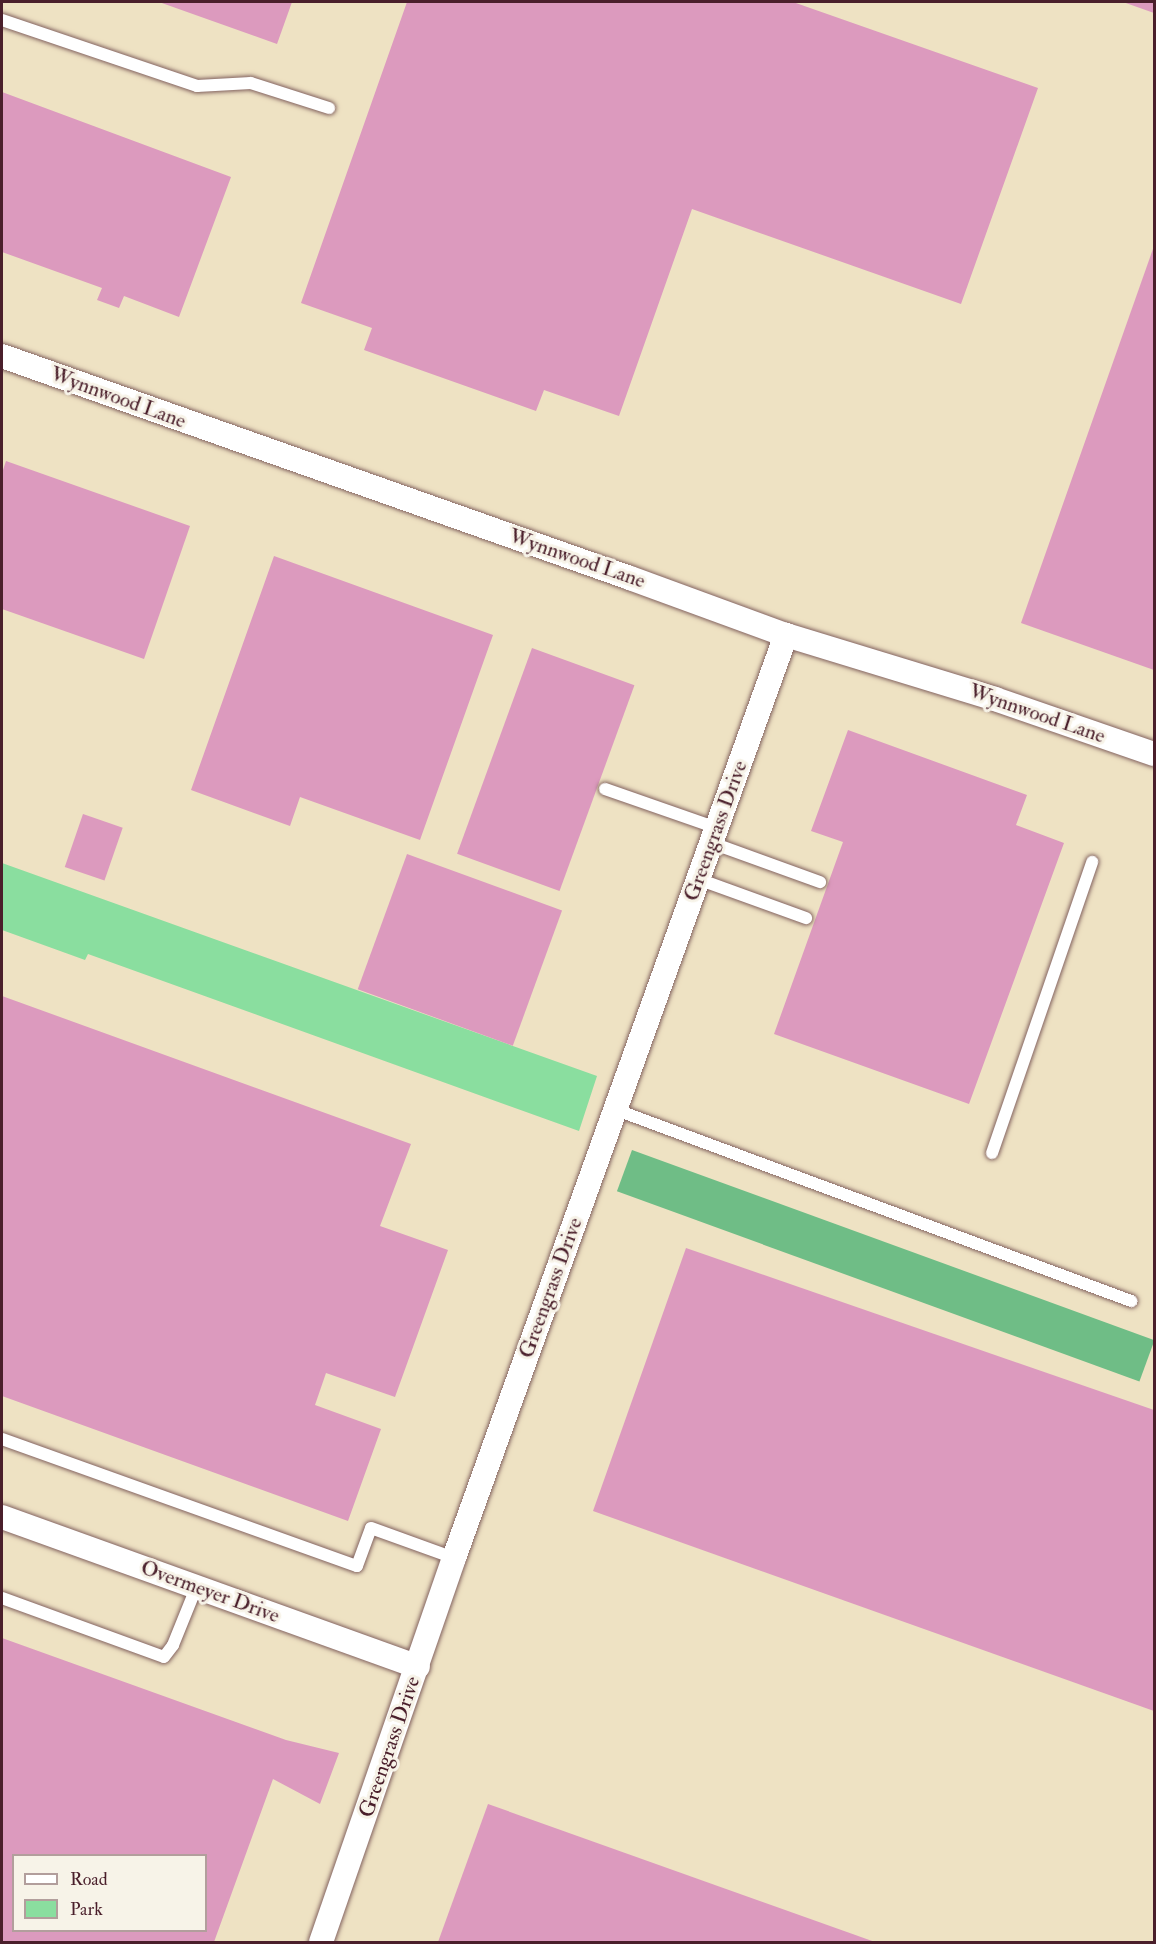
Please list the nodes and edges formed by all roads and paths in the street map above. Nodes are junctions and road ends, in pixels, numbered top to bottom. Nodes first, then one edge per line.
1 (2, 20) edge
2 (329, 108) dead end
3 (2, 356) edge
4 (786, 635) junction
5 (1155, 754) edge
6 (605, 789) dead end
7 (714, 835) junction
8 (1092, 862) dead end
9 (698, 879) junction
10 (820, 882) dead end
11 (806, 918) dead end
12 (614, 1109) junction
13 (992, 1153) dead end
14 (1131, 1301) dead end
15 (2, 1439) edge
16 (2, 1517) edge
17 (454, 1558) junction
18 (196, 1588) junction
19 (2, 1598) edge
20 (418, 1667) junction
21 (321, 1942) edge

1 - 2 lane
3 - 4 street, Wynnwood Lane
4 - 5 street, Wynnwood Lane
4 - 7 street, Greengrass Drive
6 - 7 lane
7 - 9 street, Greengrass Drive
7 - 10 lane
8 - 13 lane
9 - 11 lane
9 - 12 street, Greengrass Drive
12 - 14 lane
12 - 17 street, Greengrass Drive
15 - 17 lane
16 - 18 street, Overmeyer Drive
17 - 20 street, Greengrass Drive
18 - 19 lane
18 - 20 street, Overmeyer Drive
20 - 21 street, Greengrass Drive

